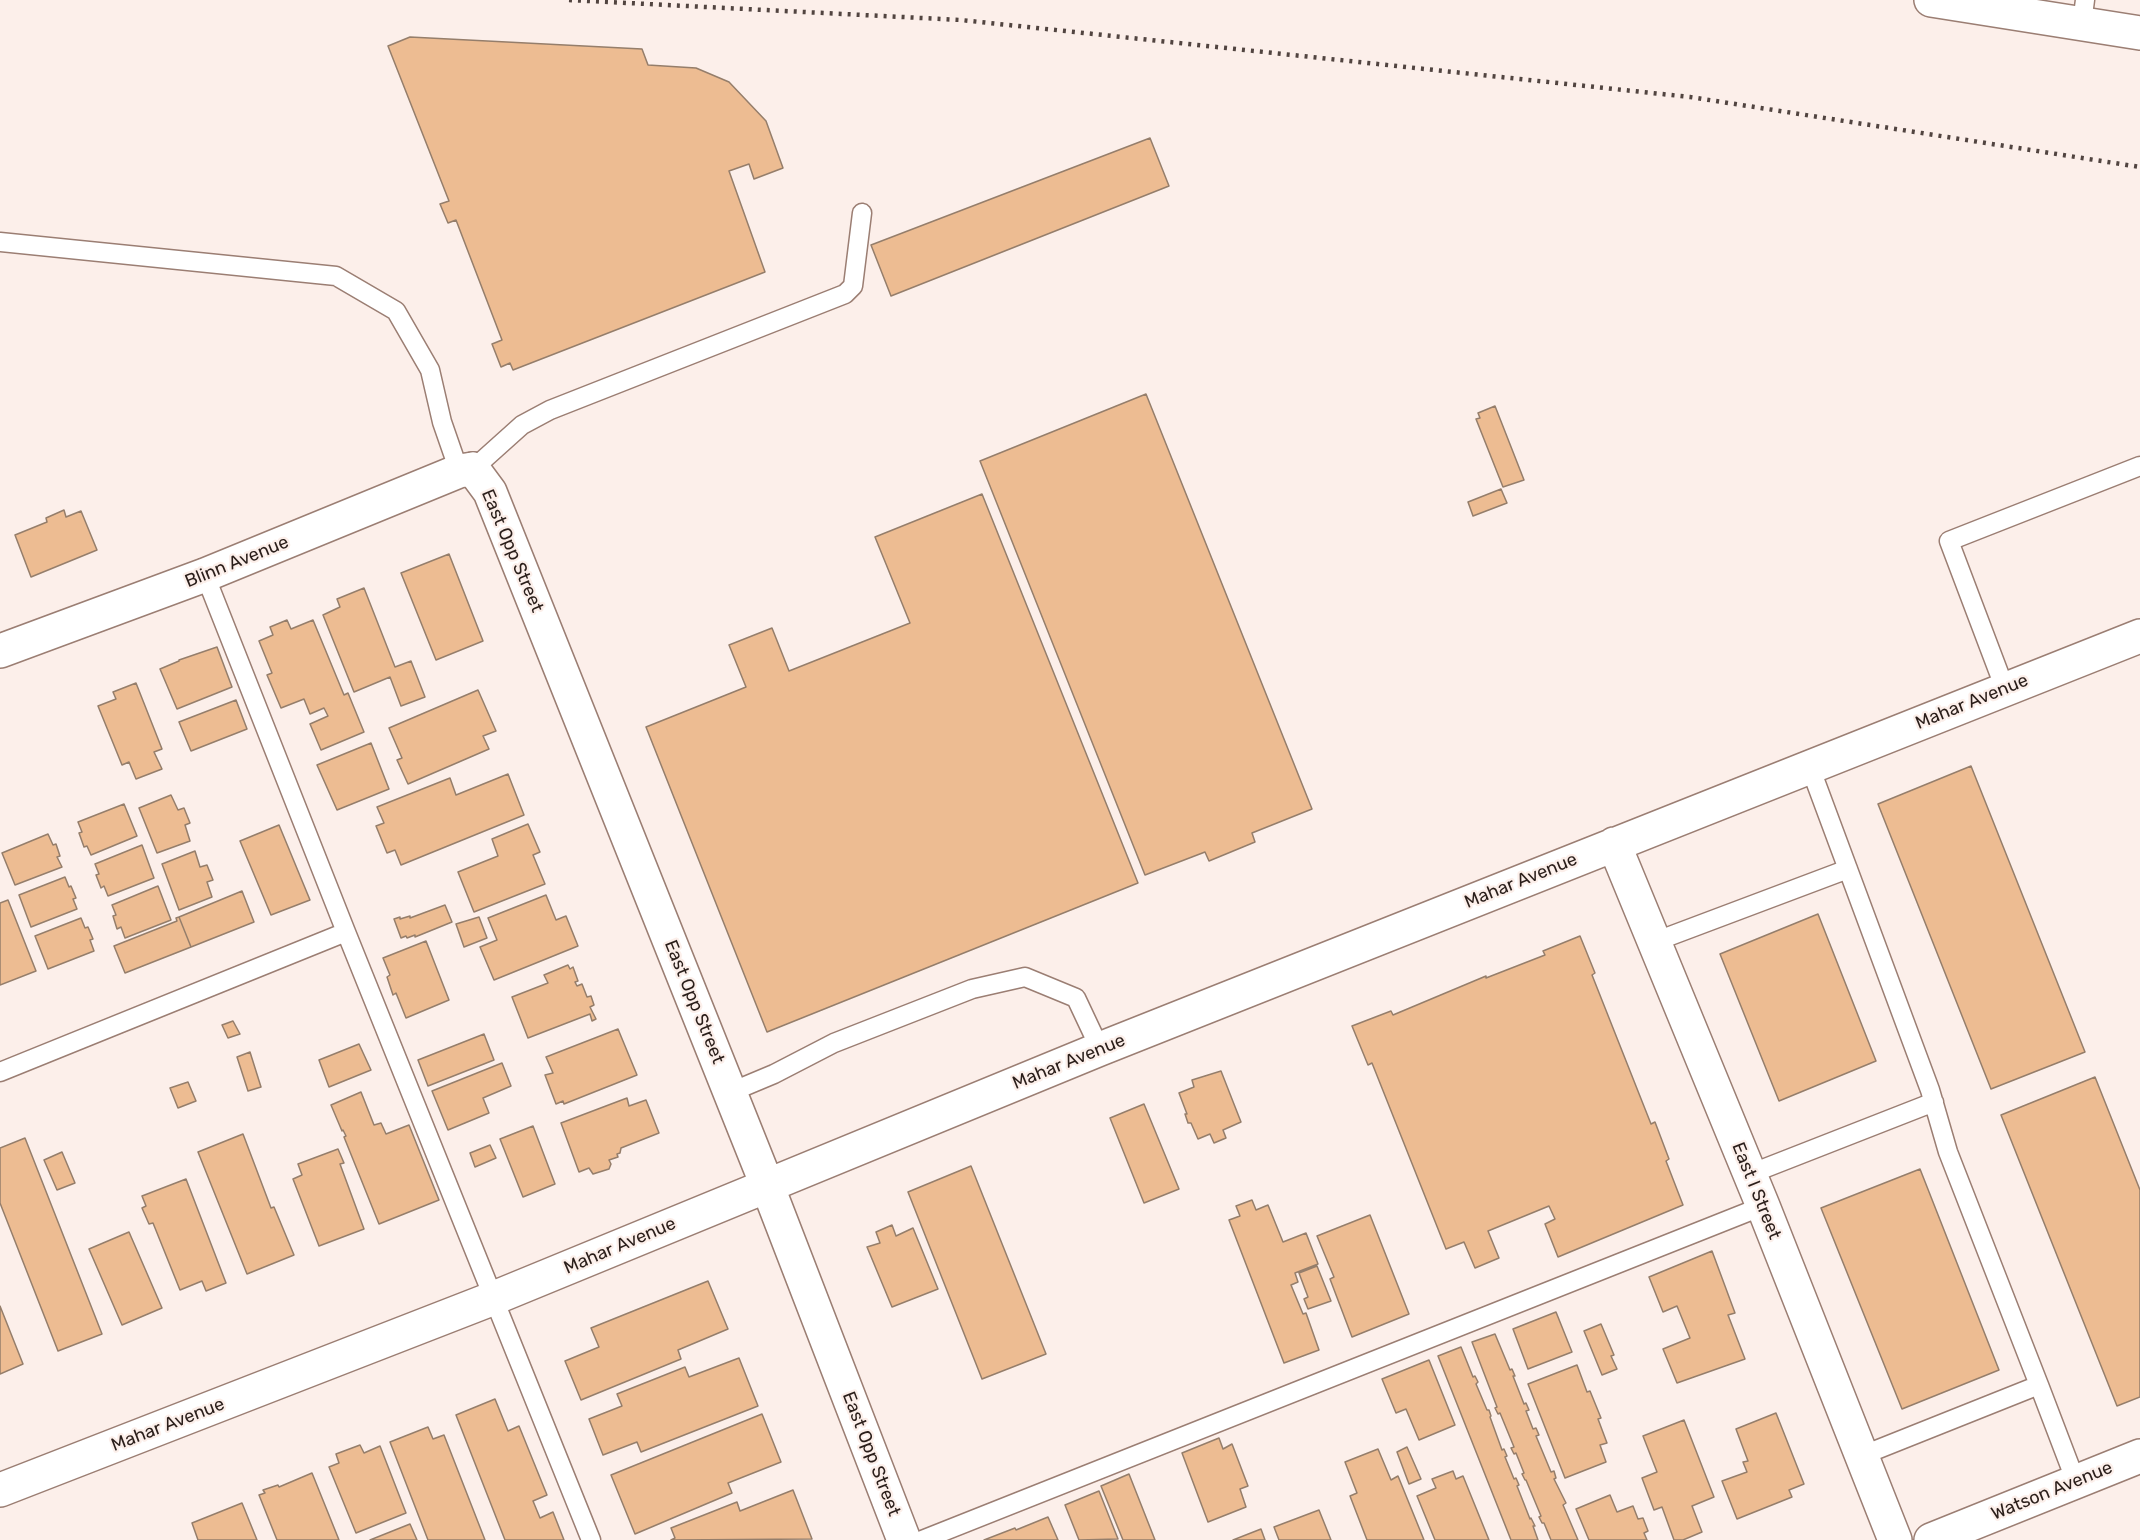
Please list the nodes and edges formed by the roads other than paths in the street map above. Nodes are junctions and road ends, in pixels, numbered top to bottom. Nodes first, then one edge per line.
1 (1931, 0) edge
2 (1980, 4) edge
3 (2084, 11) edge
4 (2140, 33) edge
5 (862, 213) dead end
6 (0, 242) edge
7 (2140, 466) edge
8 (466, 470) junction
9 (205, 575) junction
10 (2140, 636) edge
11 (0, 651) edge
12 (2005, 689) junction
13 (1810, 767) junction
14 (1614, 844) junction
15 (1848, 869) junction
16 (346, 932) junction
17 (1654, 942) junction
18 (1100, 1049) junction
19 (0, 1072) edge
20 (731, 1092) junction
21 (1934, 1102) junction
22 (1750, 1174) junction
23 (767, 1185) junction
24 (1763, 1206) junction
25 (494, 1298) junction
26 (2039, 1385) junction
27 (1861, 1456) junction
28 (2140, 1456) edge
29 (2076, 1482) junction
30 (0, 1490) edge
31 (591, 1540) edge
32 (904, 1540) edge
33 (922, 1540) edge
34 (1894, 1540) edge
35 (1931, 1540) edge

1 - 2 street
2 - 3 street
3 - 4 street
5 - 8 lane
6 - 8 lane
7 - 12 lane
8 - 9 street, Blinn Avenue
8 - 20 street, East Opp Street
9 - 11 street, Blinn Avenue
9 - 16 lane
10 - 12 street, Mahar Avenue
12 - 13 street, Mahar Avenue
13 - 14 street, Mahar Avenue
13 - 15 lane
14 - 17 street, East I Street
14 - 18 street, Mahar Avenue
15 - 17 lane
15 - 21 lane
16 - 19 lane
16 - 25 lane
17 - 22 street, East I Street
18 - 20 lane
18 - 23 street, Mahar Avenue
20 - 23 street, East Opp Street
21 - 22 lane
21 - 26 lane
22 - 24 street, East I Street
23 - 25 street, Mahar Avenue
23 - 32 street, East Opp Street
24 - 27 street, East I Street
24 - 33 lane
25 - 30 street, Mahar Avenue
25 - 31 lane
26 - 27 lane
26 - 29 lane
27 - 34 street, East I Street
28 - 29 street, Watson Avenue
29 - 35 street, Watson Avenue

